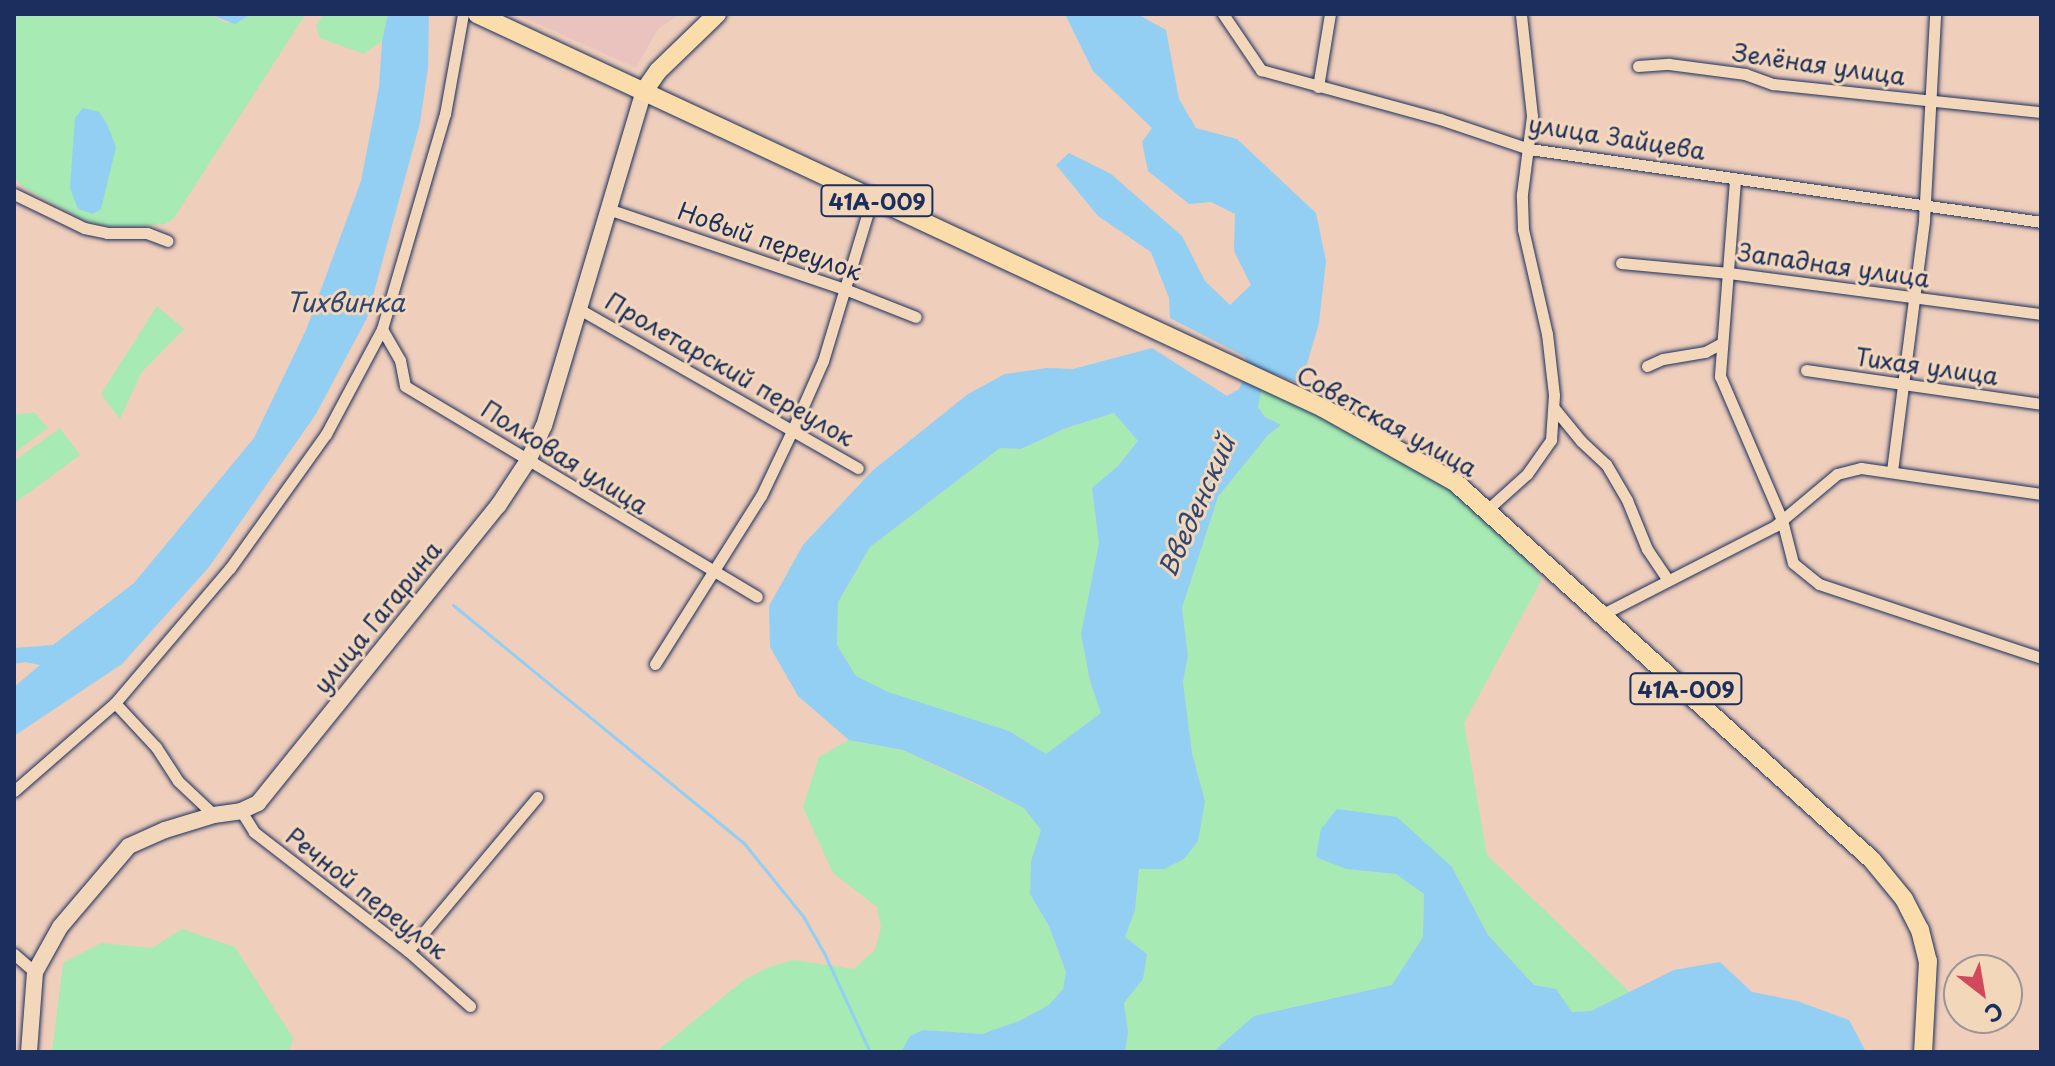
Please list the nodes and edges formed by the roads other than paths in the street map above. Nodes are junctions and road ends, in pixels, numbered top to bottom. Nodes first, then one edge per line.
1 (463, 14) edge
2 (477, 14) edge
3 (717, 14) edge
4 (1223, 14) edge
5 (1330, 14) edge
6 (1521, 14) edge
7 (1935, 14) edge
8 (1638, 66) dead end
9 (1318, 87) junction
10 (644, 91) junction
11 (1931, 103) junction
12 (2041, 112) edge
13 (1529, 149) junction
14 (1735, 180) junction
15 (14, 194) edge
16 (872, 199) junction
17 (1925, 205) junction
18 (608, 209) junction
19 (2041, 222) edge
20 (168, 241) dead end
21 (1621, 263) dead end
22 (1729, 273) junction
23 (842, 288) junction
24 (1915, 298) junction
25 (579, 309) junction
26 (2041, 314) edge
27 (916, 317) dead end
28 (382, 329) junction
29 (1722, 343) junction
30 (1647, 366) dead end
31 (1806, 370) dead end
32 (1902, 387) junction
33 (2041, 404) edge
34 (1554, 408) junction
35 (793, 429) junction
36 (529, 459) junction
37 (858, 468) dead end
38 (1892, 471) junction
39 (2041, 494) edge
40 (1488, 509) junction
41 (1782, 520) junction
42 (714, 572) junction
43 (1667, 579) junction
44 (757, 597) dead end
45 (1603, 614) junction
46 (2041, 658) edge
47 (655, 664) dead end
48 (115, 703) junction
49 (14, 791) edge
50 (537, 797) dead end
51 (241, 811) junction
52 (214, 815) junction
53 (408, 951) junction
54 (14, 954) edge
55 (35, 972) junction
56 (470, 1006) dead end
57 (29, 1048) edge
58 (14, 1052) edge
59 (1923, 1052) edge

1 - 28 street
2 - 10 main road, 41А-009
3 - 10 main road
4 - 9 street, улица Зайцева
5 - 9 street
6 - 13 street
7 - 11 street
8 - 11 street, Зелёная улица
9 - 13 street, улица Зайцева
10 - 16 main road, Советская улица / 41А-009
10 - 18 street, улица Гагарина
11 - 12 street, Зелёная улица
11 - 17 street
13 - 14 street, улица Зайцева
13 - 34 street
14 - 17 street, улица Зайцева
14 - 22 street
15 - 20 street
16 - 23 street
16 - 40 main road, Советская улица / 41А-009
17 - 19 street, улица Зайцева
17 - 24 street
18 - 23 street, Новый переулок
18 - 25 street, улица Гагарина
21 - 22 street, Западная улица
22 - 24 street, Западная улица
22 - 29 street
23 - 27 street, Новый переулок
23 - 35 street
24 - 26 street, Западная улица
24 - 32 street
25 - 35 street, Пролетарский переулок
25 - 36 street, улица Гагарина
28 - 36 street, Полковая улица
28 - 48 street
29 - 30 street
29 - 41 street
31 - 32 street, Тихая улица
32 - 33 street, Тихая улица
32 - 38 street
34 - 40 street
34 - 43 street
35 - 37 street, Пролетарский переулок
35 - 42 street
36 - 42 street, Полковая улица
36 - 51 street, улица Гагарина
38 - 39 street
38 - 41 street
40 - 45 main road, Советская улица / 41А-009
41 - 43 street
41 - 46 street
42 - 44 street, Полковая улица
42 - 47 street
43 - 45 street
45 - 59 main road, Советская улица / 41А-009
48 - 49 street
48 - 52 street
50 - 53 street
51 - 52 street
51 - 53 street, Речной переулок
52 - 55 street
53 - 56 street, Речной переулок
54 - 55 street
55 - 57 street
57 - 58 street

